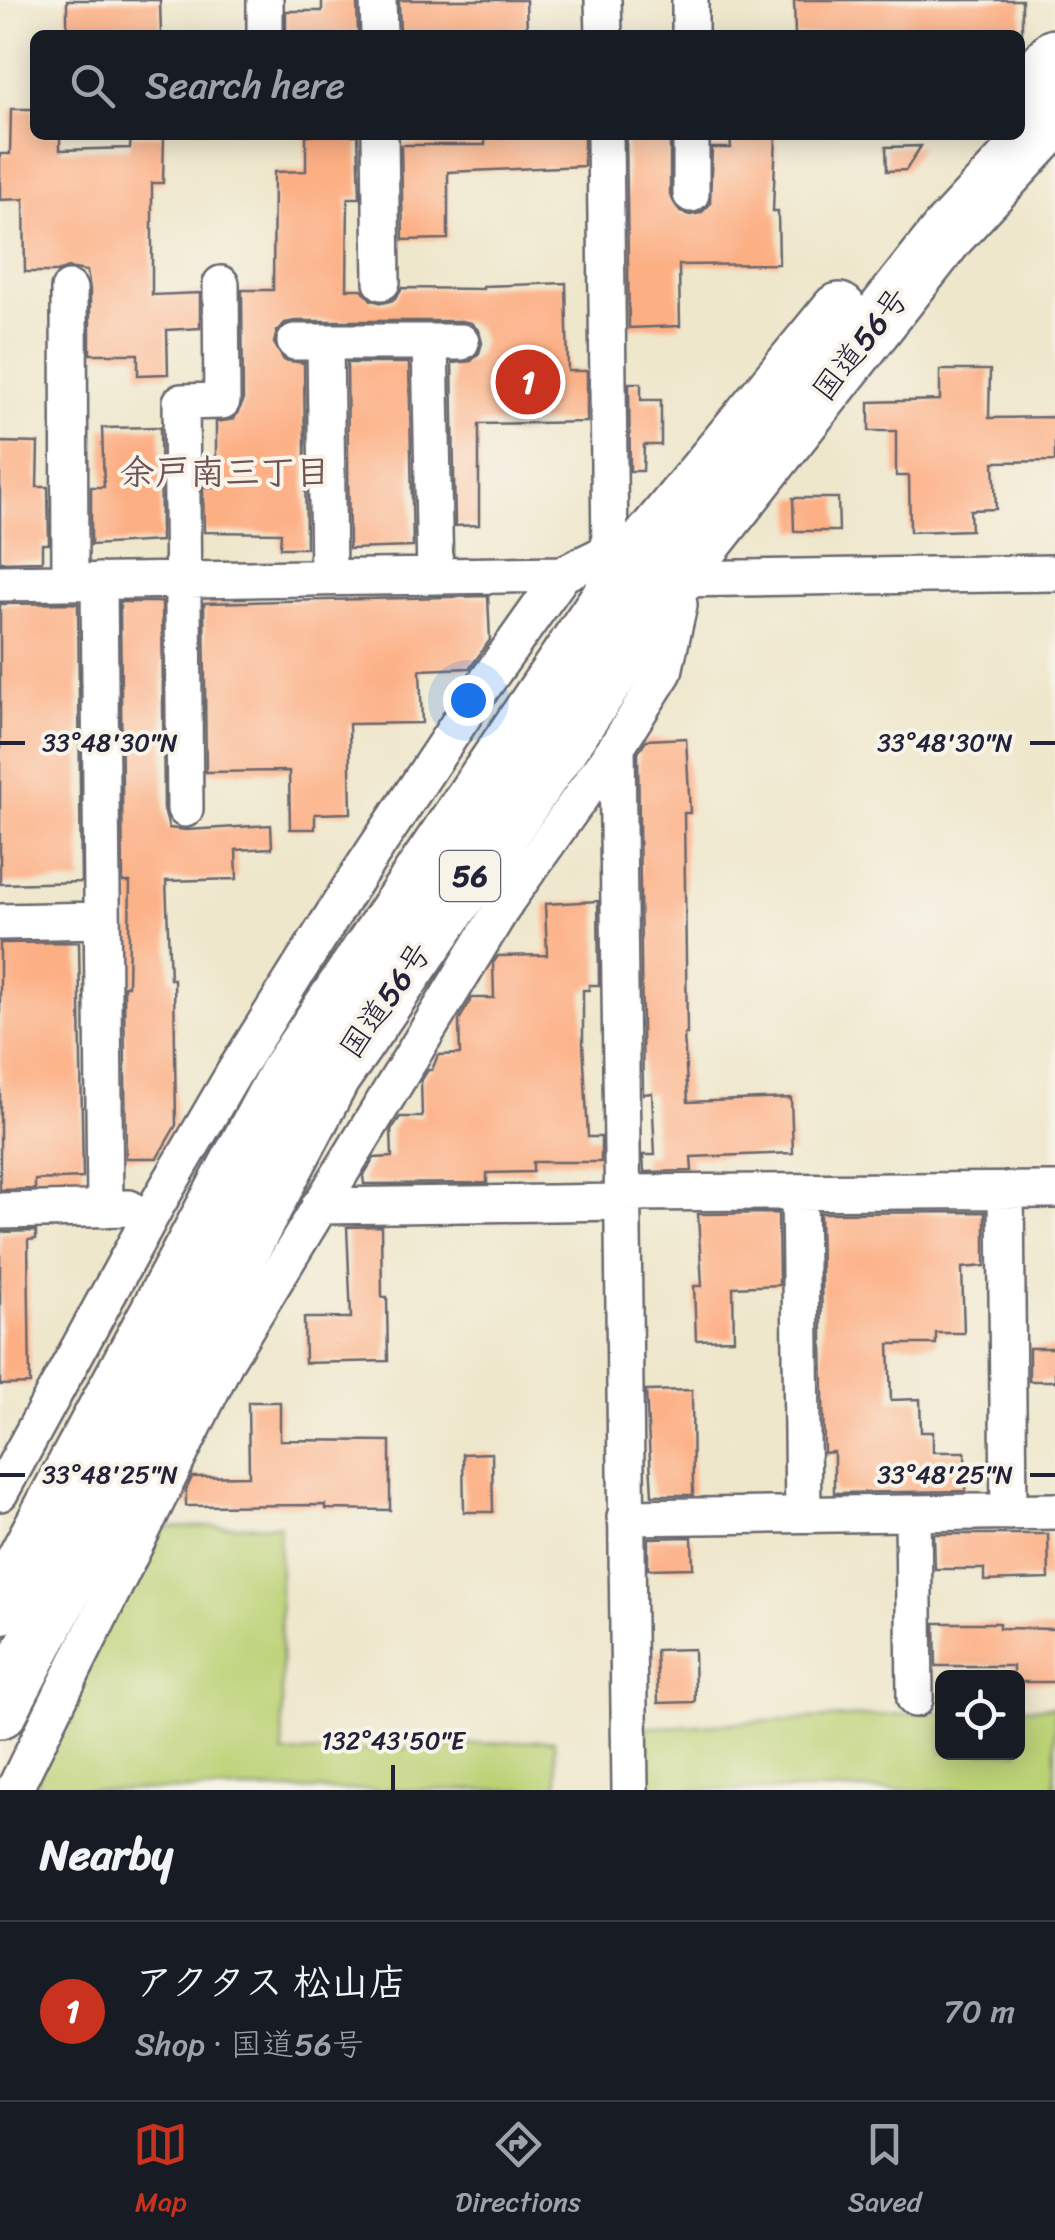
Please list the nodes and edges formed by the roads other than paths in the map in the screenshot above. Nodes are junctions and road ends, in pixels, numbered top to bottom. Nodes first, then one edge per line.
1 (265, 0) edge
2 (378, 0) edge
3 (603, 0) edge
4 (690, 0) edge
5 (264, 30) edge
6 (379, 30) edge
7 (604, 30) edge
8 (690, 30) edge
9 (1055, 58) edge
10 (1025, 92) edge
11 (1055, 118) edge
12 (380, 140) edge
13 (606, 140) edge
14 (690, 140) edge
15 (984, 140) edge
16 (691, 194) dead end
17 (382, 282) dead end
18 (222, 284) dead end
19 (69, 289) dead end
20 (641, 562) junction
21 (1055, 573) edge
22 (563, 574) junction
23 (435, 576) junction
24 (328, 578) junction
25 (183, 580) junction
26 (84, 582) junction
27 (0, 583) edge
28 (617, 746) junction
29 (184, 809) dead end
30 (102, 920) junction
31 (0, 922) edge
32 (1006, 1190) junction
33 (1055, 1190) edge
34 (798, 1192) junction
35 (624, 1198) junction
36 (319, 1206) junction
37 (154, 1208) junction
38 (105, 1209) junction
39 (0, 1211) edge
40 (0, 1494) edge
41 (1055, 1511) edge
42 (1009, 1512) junction
43 (914, 1513) junction
44 (803, 1514) junction
45 (625, 1517) junction
46 (0, 1606) edge
47 (915, 1699) dead end
48 (0, 1710) edge
49 (14, 1790) edge
50 (630, 1790) edge

1 - 5 street
2 - 6 street
3 - 7 street
4 - 8 street
9 - 10 highway
11 - 20 highway, 国道56号 / 56
12 - 17 street
13 - 20 street
14 - 16 street
15 - 20 highway, 国道56号 / 56
18 - 25 street
19 - 26 street
20 - 21 street
20 - 22 street
20 - 28 street
20 - 46 highway, 国道56号 / 56
20 - 48 highway, 国道56号 / 56
22 - 23 street
22 - 37 street
23 - 24 street
23 - 24 street
24 - 25 street
25 - 26 street
25 - 29 street
26 - 27 street
26 - 30 street
28 - 35 street
28 - 36 street
30 - 31 street
30 - 38 street
32 - 33 street
32 - 34 street
32 - 42 street
34 - 35 street
34 - 44 street
35 - 36 street
35 - 45 street
36 - 49 street
37 - 38 street
37 - 40 street
38 - 39 street
41 - 42 street
42 - 43 street
43 - 44 street
43 - 47 street
44 - 45 street
45 - 50 street

